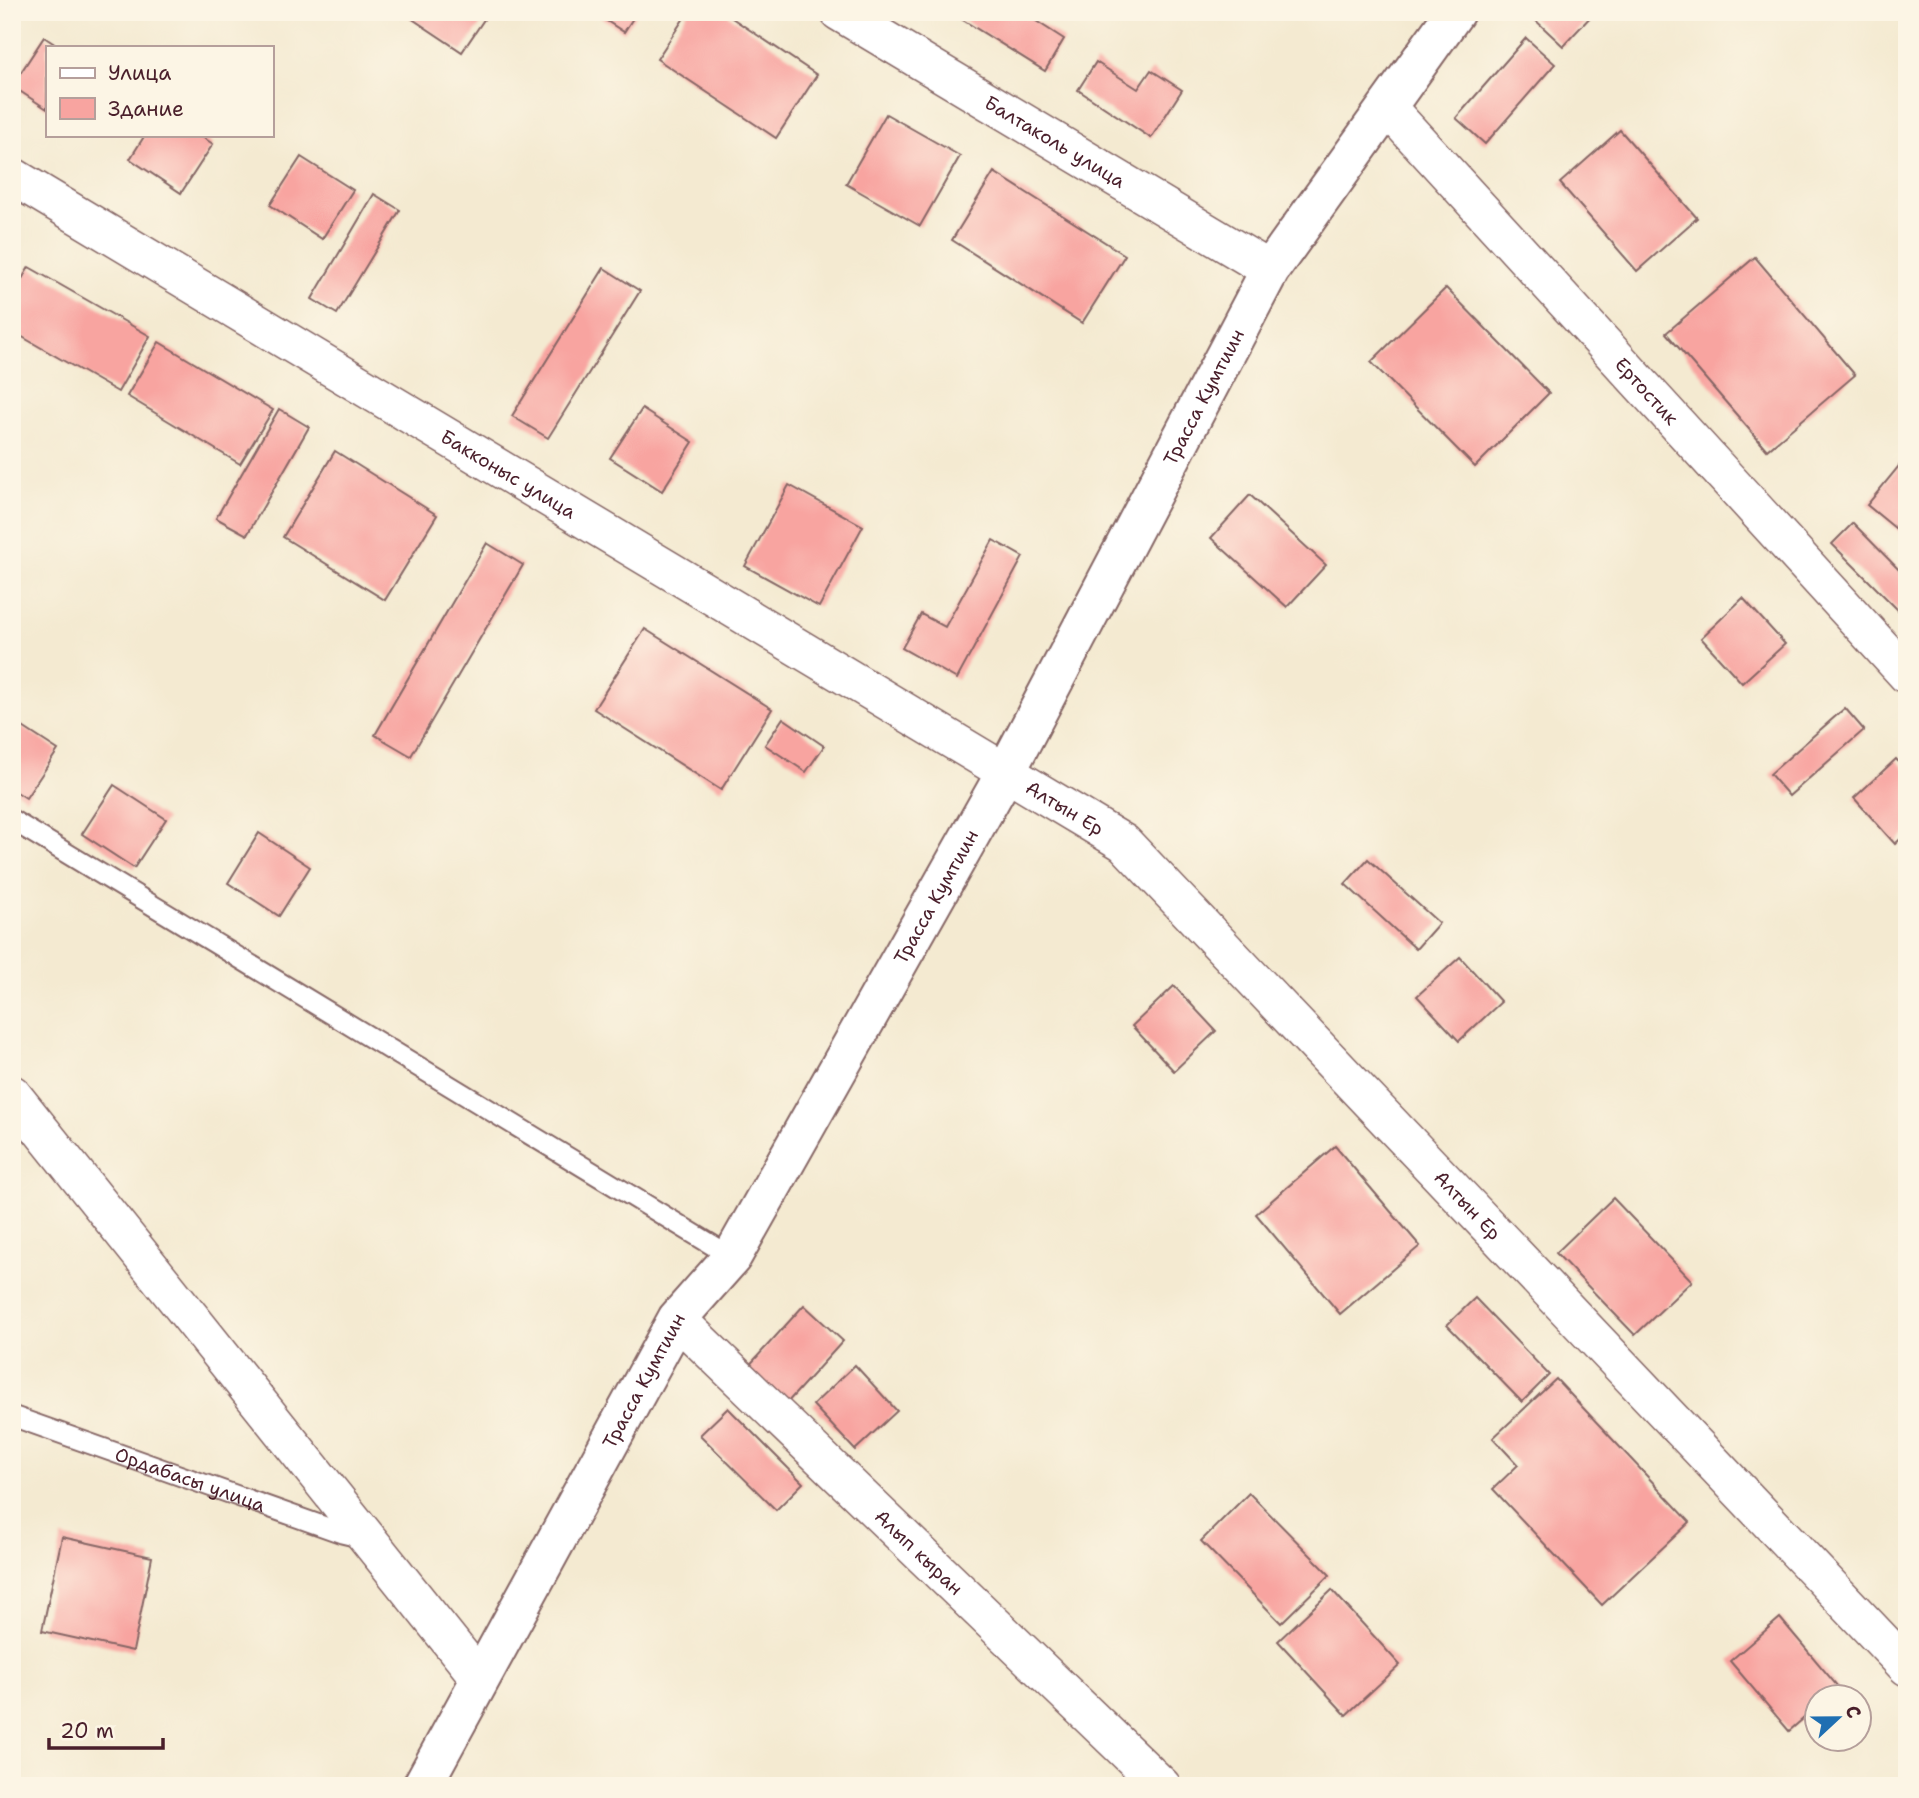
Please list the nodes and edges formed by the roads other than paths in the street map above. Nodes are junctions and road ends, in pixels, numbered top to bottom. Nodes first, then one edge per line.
1 (839, 12) edge
2 (1455, 12) edge
3 (1387, 107) junction
4 (12, 176) edge
5 (1270, 270) junction
6 (1907, 675) edge
7 (1006, 772) junction
8 (12, 820) edge
9 (12, 1094) edge
10 (732, 1257) junction
11 (677, 1319) junction
12 (12, 1416) edge
13 (368, 1539) junction
14 (1907, 1667) edge
15 (480, 1679) junction
16 (422, 1786) edge
17 (1162, 1786) edge

1 - 5 street, Балтаколь улица
2 - 3 street, Трасса Кумтиин
3 - 5 street, Трасса Кумтиин
3 - 6 street, Ертостик
4 - 7 street, Бакконыс улица
5 - 7 street, Трасса Кумтиин
7 - 10 street, Трасса Кумтиин
7 - 14 street, Алтын Ер
8 - 10 lane
9 - 13 street
10 - 11 street, Трасса Кумтиин
11 - 15 street, Трасса Кумтиин
11 - 17 street, Алып кыран
12 - 13 lane, Ордабасы улица
13 - 15 street
15 - 16 street, Трасса Кумтиин

